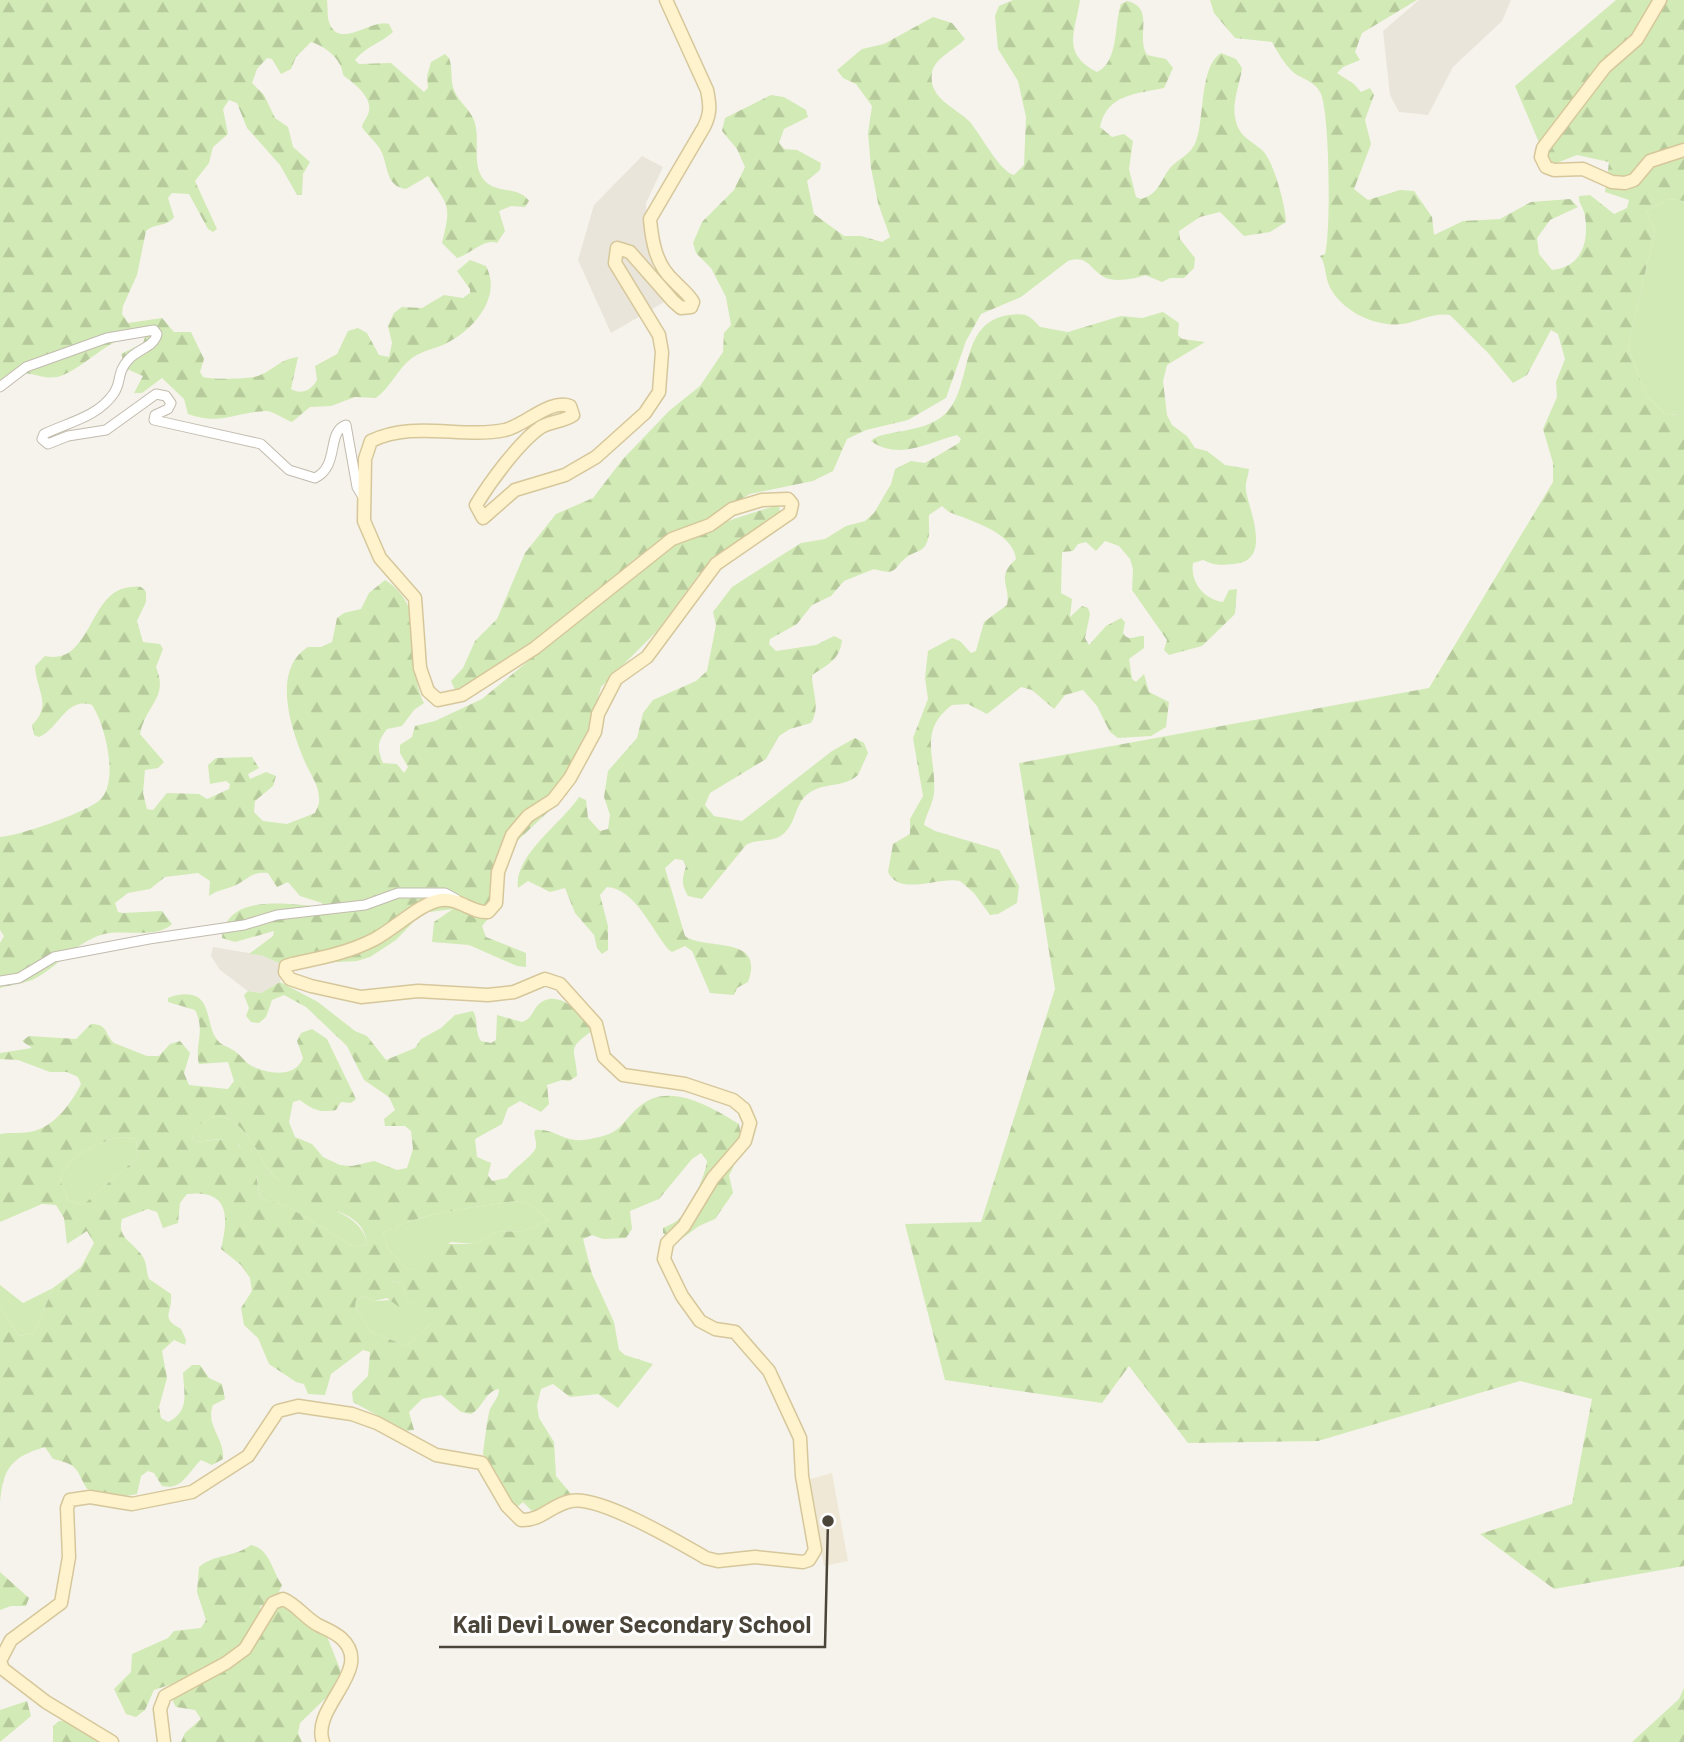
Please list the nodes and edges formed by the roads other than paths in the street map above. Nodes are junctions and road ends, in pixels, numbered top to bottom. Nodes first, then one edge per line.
1 (666, 0) edge
2 (1660, 0) edge
3 (1684, 150) edge
4 (0, 387) edge
5 (363, 497) junction
6 (464, 903) junction
7 (0, 981) edge
8 (0, 1661) edge
9 (112, 1742) edge
10 (164, 1742) edge
11 (323, 1742) edge

1 - 5 main road
2 - 3 main road
4 - 5 street
5 - 6 main road
6 - 7 street
6 - 8 main road
8 - 9 main road
10 - 11 main road

